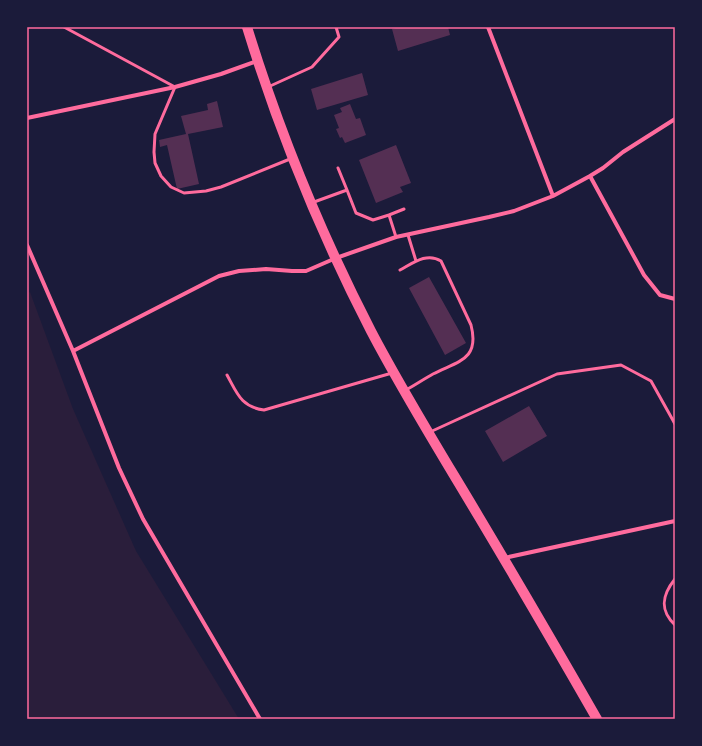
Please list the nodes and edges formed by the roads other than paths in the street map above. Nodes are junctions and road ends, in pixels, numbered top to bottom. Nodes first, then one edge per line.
1 (64, 27) edge
2 (248, 27) edge
3 (336, 27) edge
4 (488, 27) edge
5 (258, 61) junction
6 (175, 87) junction
7 (267, 88) junction
8 (27, 118) edge
9 (675, 119) edge
10 (293, 157) junction
11 (338, 168) dead end
12 (590, 176) junction
13 (347, 190) junction
14 (553, 196) junction
15 (312, 203) junction
16 (404, 210) dead end
17 (389, 215) junction
18 (408, 235) junction
19 (396, 237) junction
20 (27, 245) edge
21 (336, 258) junction
22 (416, 261) junction
23 (400, 270) dead end
24 (675, 299) edge
25 (73, 351) junction
26 (393, 372) junction
27 (227, 375) dead end
28 (404, 391) junction
29 (675, 424) edge
30 (428, 432) junction
31 (675, 521) edge
32 (503, 558) junction
33 (675, 579) edge
34 (675, 625) edge
35 (260, 719) edge
36 (597, 719) edge

1 - 6 lane
2 - 5 main road
3 - 7 lane
4 - 14 street
5 - 6 street
5 - 7 main road
6 - 8 street
6 - 10 lane
7 - 10 main road
9 - 12 street
10 - 15 main road
11 - 13 lane
12 - 14 street
12 - 24 street
13 - 15 lane
13 - 17 lane
14 - 18 street
15 - 21 main road
16 - 17 lane
17 - 19 lane
18 - 19 street
18 - 22 lane
19 - 21 street
20 - 25 street
21 - 25 street
21 - 26 main road
22 - 23 lane
22 - 28 lane
25 - 35 street
26 - 27 lane
26 - 28 main road
28 - 30 main road
29 - 30 lane
30 - 32 main road
31 - 32 street
32 - 36 main road
33 - 34 lane

